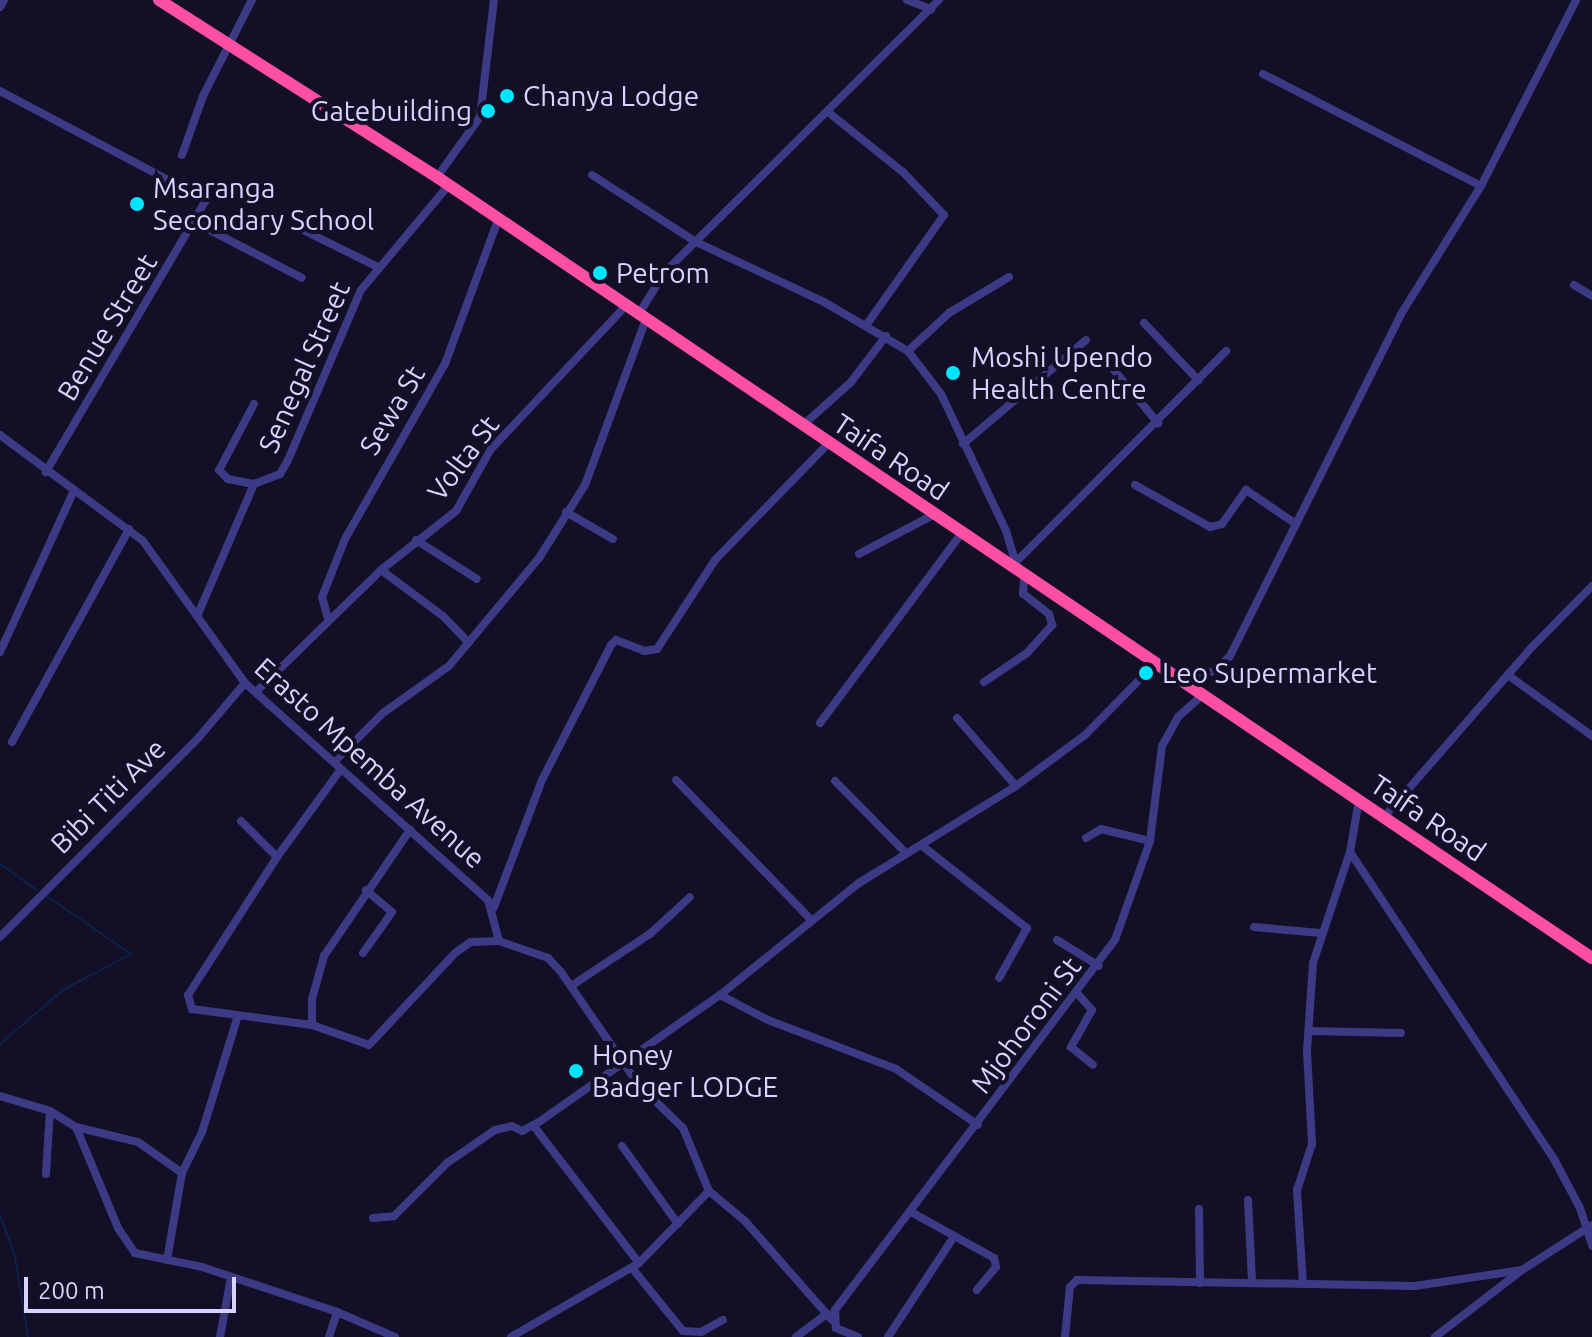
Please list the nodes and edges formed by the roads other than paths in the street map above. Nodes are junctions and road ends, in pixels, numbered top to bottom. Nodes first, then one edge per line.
1 (4, 0) edge
2 (159, 0) edge
3 (252, 0) edge
4 (494, 0) edge
5 (907, 0) edge
6 (939, 0) edge
7 (1576, 0) edge
8 (0, 7) edge
9 (931, 9) junction
10 (230, 48) junction
11 (1263, 74) dead end
12 (0, 91) edge
13 (828, 112) junction
14 (182, 155) dead end
15 (592, 175) dead end
16 (437, 177) junction
17 (448, 186) junction
18 (1481, 186) junction
19 (498, 220) junction
20 (196, 223) junction
21 (305, 231) dead end
22 (696, 242) junction
23 (378, 267) junction
24 (1009, 277) dead end
25 (302, 278) dead end
26 (1574, 285) dead end
27 (1592, 296) edge
28 (625, 307) junction
29 (641, 319) junction
30 (1144, 323) dead end
31 (867, 324) junction
32 (886, 336) junction
33 (1086, 340) dead end
34 (908, 351) junction
35 (1226, 351) dead end
36 (1104, 358) dead end
37 (1198, 380) junction
38 (254, 404) dead end
39 (1158, 423) junction
40 (801, 426) junction
41 (0, 435) edge
42 (828, 444) junction
43 (963, 444) junction
44 (46, 472) junction
45 (254, 484) junction
46 (1135, 485) dead end
47 (74, 490) junction
48 (566, 512) junction
49 (935, 514) junction
50 (1296, 524) junction
51 (129, 529) junction
52 (961, 534) junction
53 (613, 539) dead end
54 (416, 540) junction
55 (859, 554) dead end
56 (381, 570) junction
57 (1019, 571) junction
58 (477, 579) dead end
59 (1592, 586) edge
60 (198, 614) junction
61 (328, 619) junction
62 (469, 643) junction
63 (0, 652) edge
64 (1155, 664) junction
65 (1508, 675) junction
66 (1178, 681) junction
67 (984, 682) dead end
68 (245, 683) junction
69 (256, 692) junction
70 (1200, 697) junction
71 (957, 718) dead end
72 (820, 723) dead end
73 (1592, 736) edge
74 (12, 742) dead end
75 (338, 765) junction
76 (676, 780) dead end
77 (835, 781) dead end
78 (1016, 786) junction
79 (1359, 800) junction
80 (1385, 816) junction
81 (241, 821) dead end
82 (410, 830) junction
83 (1086, 838) dead end
84 (1150, 841) junction
85 (921, 845) junction
86 (905, 852) junction
87 (1350, 852) junction
88 (277, 857) junction
89 (366, 890) junction
90 (690, 897) dead end
91 (494, 907) junction
92 (811, 920) junction
93 (1254, 927) dead end
94 (1320, 933) junction
95 (0, 937) edge
96 (1057, 940) dead end
97 (499, 941) junction
98 (363, 953) dead end
99 (1592, 958) edge
100 (1099, 966) junction
101 (999, 978) dead end
102 (571, 986) junction
103 (1076, 992) junction
104 (720, 995) junction
105 (237, 1019) junction
106 (312, 1025) junction
107 (1309, 1031) junction
108 (1401, 1033) dead end
109 (623, 1063) junction
110 (1093, 1065) dead end
111 (0, 1096) edge
112 (50, 1111) junction
113 (533, 1125) junction
114 (978, 1125) junction
115 (76, 1127) junction
116 (622, 1146) dead end
117 (182, 1173) junction
118 (46, 1174) dead end
119 (709, 1191) junction
120 (1248, 1200) dead end
121 (1199, 1209) dead end
122 (911, 1212) junction
123 (373, 1218) dead end
124 (678, 1224) junction
125 (1588, 1228) edge
126 (953, 1238) junction
127 (1592, 1246) edge
128 (167, 1260) junction
129 (636, 1265) junction
130 (1522, 1270) junction
131 (231, 1277) junction
132 (1252, 1282) junction
133 (1200, 1283) junction
134 (1303, 1284) junction
135 (977, 1290) dead end
136 (337, 1312) junction
137 (829, 1317) junction
138 (723, 1320) dead end
139 (220, 1337) edge
140 (329, 1337) edge
141 (395, 1337) edge
142 (511, 1337) edge
143 (796, 1337) edge
144 (858, 1337) edge
145 (888, 1337) edge
146 (1065, 1337) edge
147 (1435, 1337) edge

1 - 8 street
2 - 10 highway, Taifa Road
3 - 10 street
4 - 16 street
5 - 9 street
6 - 9 street
7 - 18 street
9 - 13 street
10 - 14 street
10 - 16 highway, Taifa Road
11 - 18 street
12 - 20 street
13 - 22 street
13 - 31 street
15 - 22 street
16 - 17 highway, Taifa Road
17 - 19 highway, Taifa Road
17 - 23 street, Senegal Street
18 - 50 street
19 - 28 highway, Taifa Road
19 - 61 street, Sewa St
20 - 25 street
20 - 44 street, Benue Street
21 - 23 street
22 - 29 street
22 - 31 street
23 - 45 street, Senegal Street
24 - 34 street
26 - 27 street
28 - 29 highway, Taifa Road
28 - 54 street, Volta St
29 - 40 highway, Taifa Road
29 - 48 street
30 - 37 street
31 - 32 street
32 - 34 street
32 - 40 street
33 - 43 street
34 - 43 street
35 - 37 street
36 - 39 street
37 - 39 street
38 - 45 street
39 - 57 street
40 - 42 highway, Taifa Road
41 - 44 street, Erasto Mpemba Avenue
42 - 49 highway, Taifa Road
42 - 91 street
43 - 57 street
44 - 47 street, Erasto Mpemba Avenue
45 - 60 street, Senegal Street
46 - 50 street
47 - 51 street, Erasto Mpemba Avenue
47 - 63 street
48 - 53 street
48 - 62 street
49 - 52 highway, Taifa Road
49 - 55 street
50 - 66 street
51 - 60 street, Erasto Mpemba Avenue
51 - 74 street
52 - 57 highway, Taifa Road
52 - 72 street
54 - 56 street, Volta St
54 - 58 street
56 - 61 street, Volta St
56 - 62 street
57 - 64 highway, Taifa Road
57 - 67 street
59 - 65 street
60 - 68 street, Erasto Mpemba Avenue
61 - 69 street, Volta St
62 - 75 street
64 - 66 highway, Taifa Road
64 - 78 street
65 - 73 street
65 - 80 street
66 - 70 highway, Taifa Road
68 - 69 street, Erasto Mpemba Avenue
68 - 95 street, Bibi Titi Ave
69 - 75 street, Erasto Mpemba Avenue
70 - 79 highway, Taifa Road
70 - 84 street, Mjohoroni St
71 - 78 street
75 - 82 street, Erasto Mpemba Avenue
75 - 88 street
76 - 92 street
77 - 86 street
78 - 85 street
79 - 80 highway, Taifa Road
79 - 87 street
80 - 99 highway, Taifa Road
81 - 88 street
82 - 89 street
82 - 91 street, Erasto Mpemba Avenue
83 - 84 street
84 - 100 street, Mjohoroni St
85 - 86 street
85 - 101 street
86 - 92 street
87 - 94 street
87 - 125 street
88 - 105 street
89 - 98 street
89 - 106 street
90 - 102 street
91 - 97 street, Erasto Mpemba Avenue
92 - 104 street
93 - 94 street
94 - 107 street
96 - 100 street
97 - 102 street
97 - 106 street
100 - 103 street, Mjohoroni St
102 - 109 street
103 - 110 street
103 - 114 street, Mjohoroni St
104 - 109 street
104 - 114 street
105 - 106 street
105 - 117 street
107 - 108 street
107 - 134 street
109 - 113 street
109 - 119 street
111 - 112 street
112 - 115 street
112 - 118 street
113 - 123 street
113 - 129 street
114 - 122 street, Mjohoroni St
115 - 117 street
115 - 128 street
116 - 124 street
117 - 128 street
119 - 124 street
119 - 137 street
120 - 132 street
121 - 133 street
122 - 126 street
122 - 137 street, Mjohoroni St
124 - 129 street
125 - 127 street
125 - 130 street
126 - 135 street
126 - 145 street
128 - 131 street
129 - 138 street
129 - 142 street
130 - 134 street
130 - 147 street
131 - 136 street
131 - 139 street
132 - 133 street
132 - 134 street
133 - 146 street
136 - 140 street
136 - 141 street
137 - 143 street, Mjohoroni St
137 - 144 street

